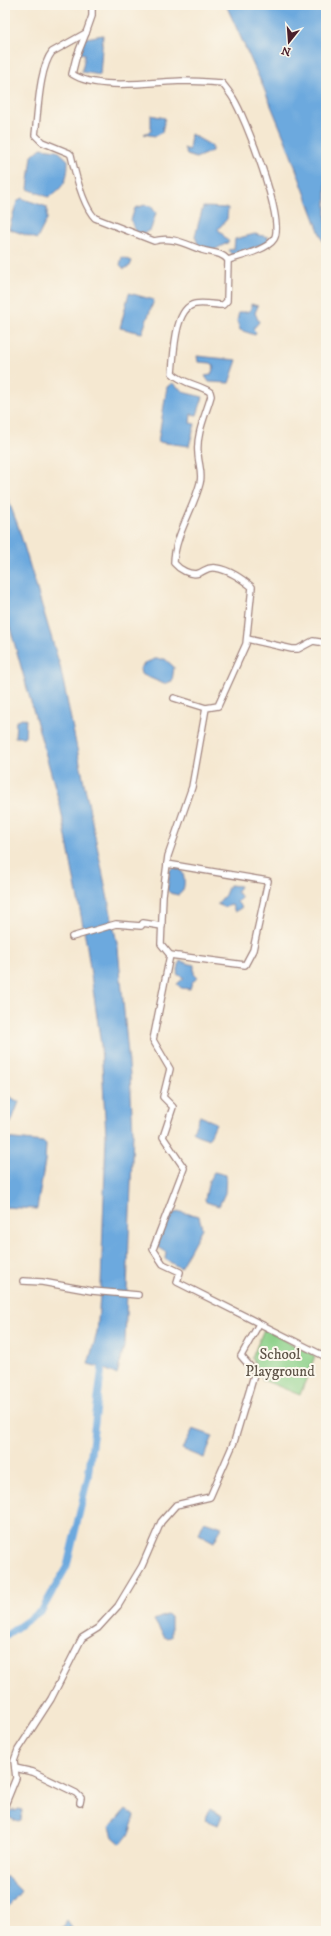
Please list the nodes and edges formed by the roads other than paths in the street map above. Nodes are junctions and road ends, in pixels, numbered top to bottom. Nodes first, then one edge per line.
1 (92, 5) edge
2 (86, 32) junction
3 (228, 260) junction
4 (247, 639) junction
5 (326, 643) edge
6 (174, 698) dead end
7 (206, 708) junction
8 (167, 864) junction
9 (162, 926) junction
10 (72, 937) dead end
11 (170, 955) junction
12 (23, 1281) dead end
13 (138, 1295) dead end
14 (259, 1324) junction
15 (326, 1357) edge
16 (15, 1768) junction
17 (80, 1803) dead end
18 (5, 1805) edge

1 - 2 street
2 - 3 street
2 - 3 street
3 - 4 street
4 - 5 street
4 - 7 street
6 - 7 street
7 - 8 street
8 - 9 street
8 - 11 street
9 - 10 street
9 - 11 street
11 - 14 street
12 - 13 street
14 - 15 street
14 - 16 street
16 - 17 street
16 - 18 street

